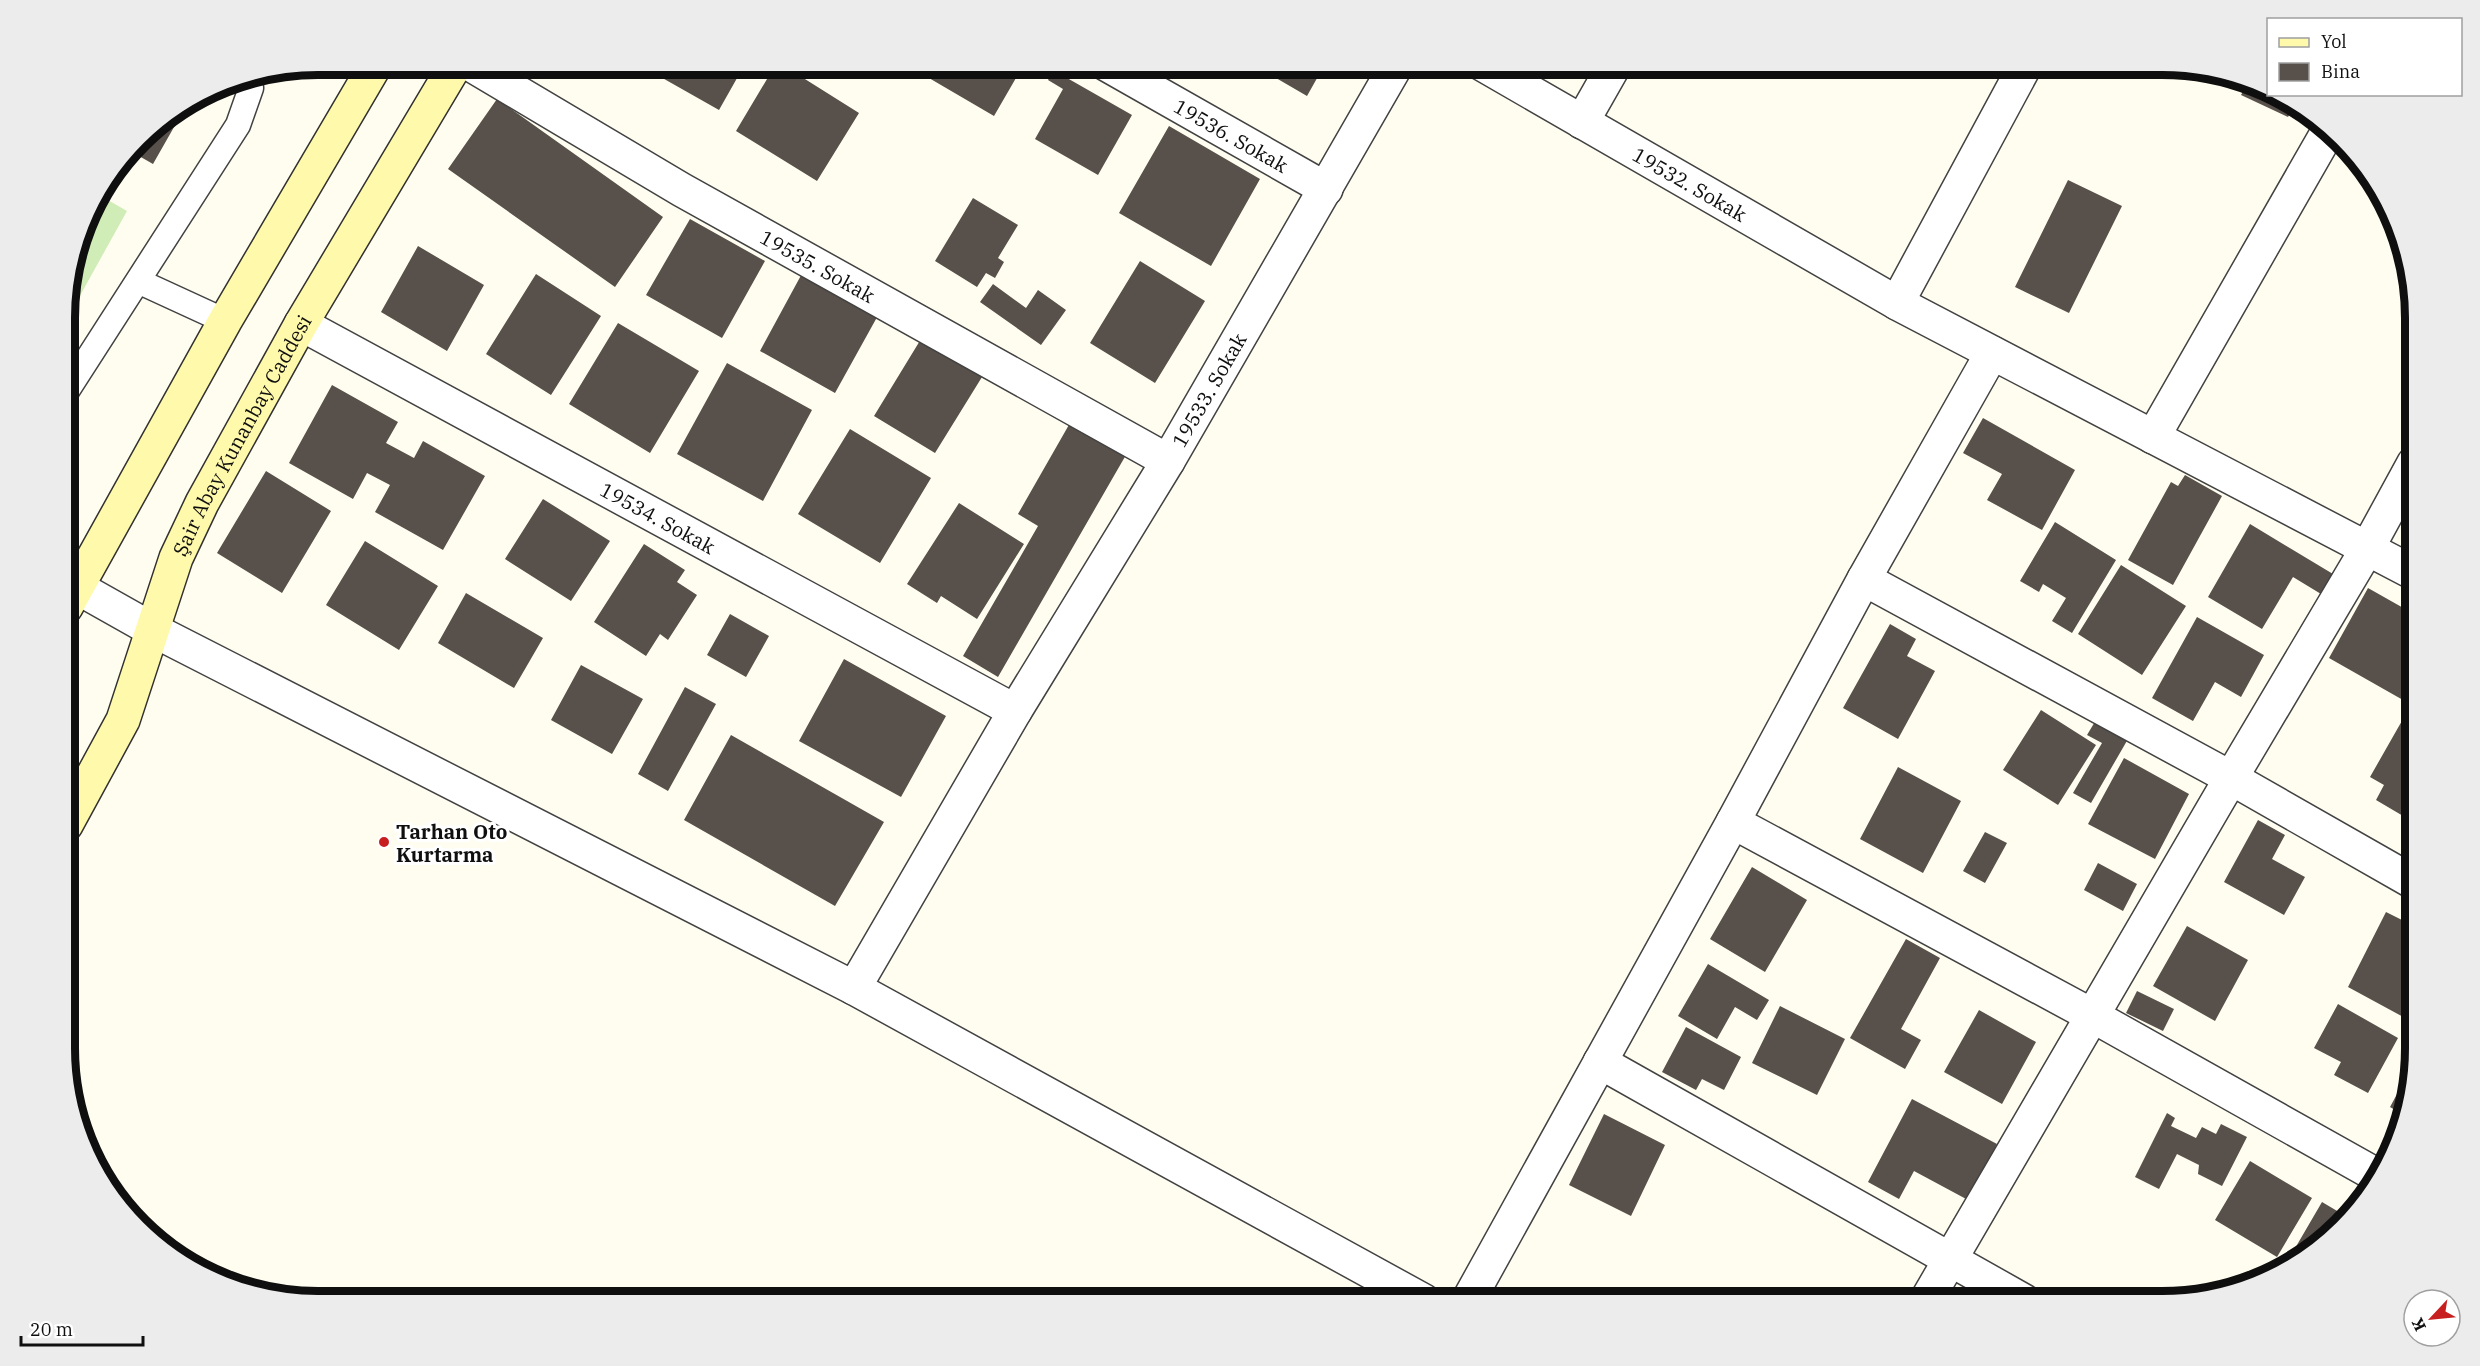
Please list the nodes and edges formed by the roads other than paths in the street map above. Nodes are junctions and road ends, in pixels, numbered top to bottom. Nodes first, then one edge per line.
1 (370, 75) edge
2 (449, 75) edge
3 (489, 75) edge
4 (1125, 75) edge
5 (1391, 75) edge
6 (1501, 75) edge
7 (1609, 75) edge
8 (2020, 75) edge
9 (247, 86) edge
10 (1582, 122) junction
11 (2325, 137) edge
12 (1326, 189) junction
13 (138, 281) junction
14 (1897, 303) junction
15 (225, 321) junction
16 (301, 324) junction
17 (1992, 353) junction
18 (75, 379) edge
19 (2153, 437) junction
20 (1168, 461) junction
21 (2405, 479) edge
22 (2367, 549) junction
23 (2405, 568) edge
24 (1864, 579) junction
25 (75, 582) edge
26 (75, 595) edge
27 (153, 630) junction
28 (1015, 711) junction
29 (2231, 778) junction
30 (75, 808) edge
31 (1733, 822) junction
32 (2405, 877) edge
33 (854, 988) junction
34 (2093, 1016) junction
35 (1600, 1062) junction
36 (2370, 1172) edge
37 (1950, 1260) junction
38 (1406, 1291) edge
39 (1474, 1291) edge
40 (1932, 1291) edge
41 (2006, 1291) edge

1 - 15 street
2 - 16 street, Şair Abay Kunanbay Caddesi
3 - 20 street, 19535. Sokak
4 - 12 street, 19536. Sokak
5 - 12 street, 19533. Sokak
6 - 10 street, 19532. Sokak
7 - 10 street
8 - 14 street
9 - 13 lane
10 - 14 street, 19532. Sokak
11 - 19 street
12 - 20 street, 19533. Sokak
13 - 15 lane
13 - 18 lane
14 - 17 street, 19532. Sokak
15 - 25 street
16 - 27 street, Şair Abay Kunanbay Caddesi
16 - 28 street, 19534. Sokak
17 - 19 street, 19532. Sokak
17 - 24 street
19 - 22 street, 19532. Sokak
20 - 28 street, 19533. Sokak
21 - 22 street
22 - 23 street, 19532. Sokak
22 - 29 street
24 - 29 street
24 - 31 street
26 - 27 street
27 - 30 street, Şair Abay Kunanbay Caddesi
27 - 33 street
28 - 33 street, 19533. Sokak
29 - 32 street
29 - 34 street
31 - 34 street
31 - 35 street
33 - 38 street
34 - 36 street
34 - 37 street
35 - 37 street
35 - 39 street
37 - 40 street
37 - 41 street

